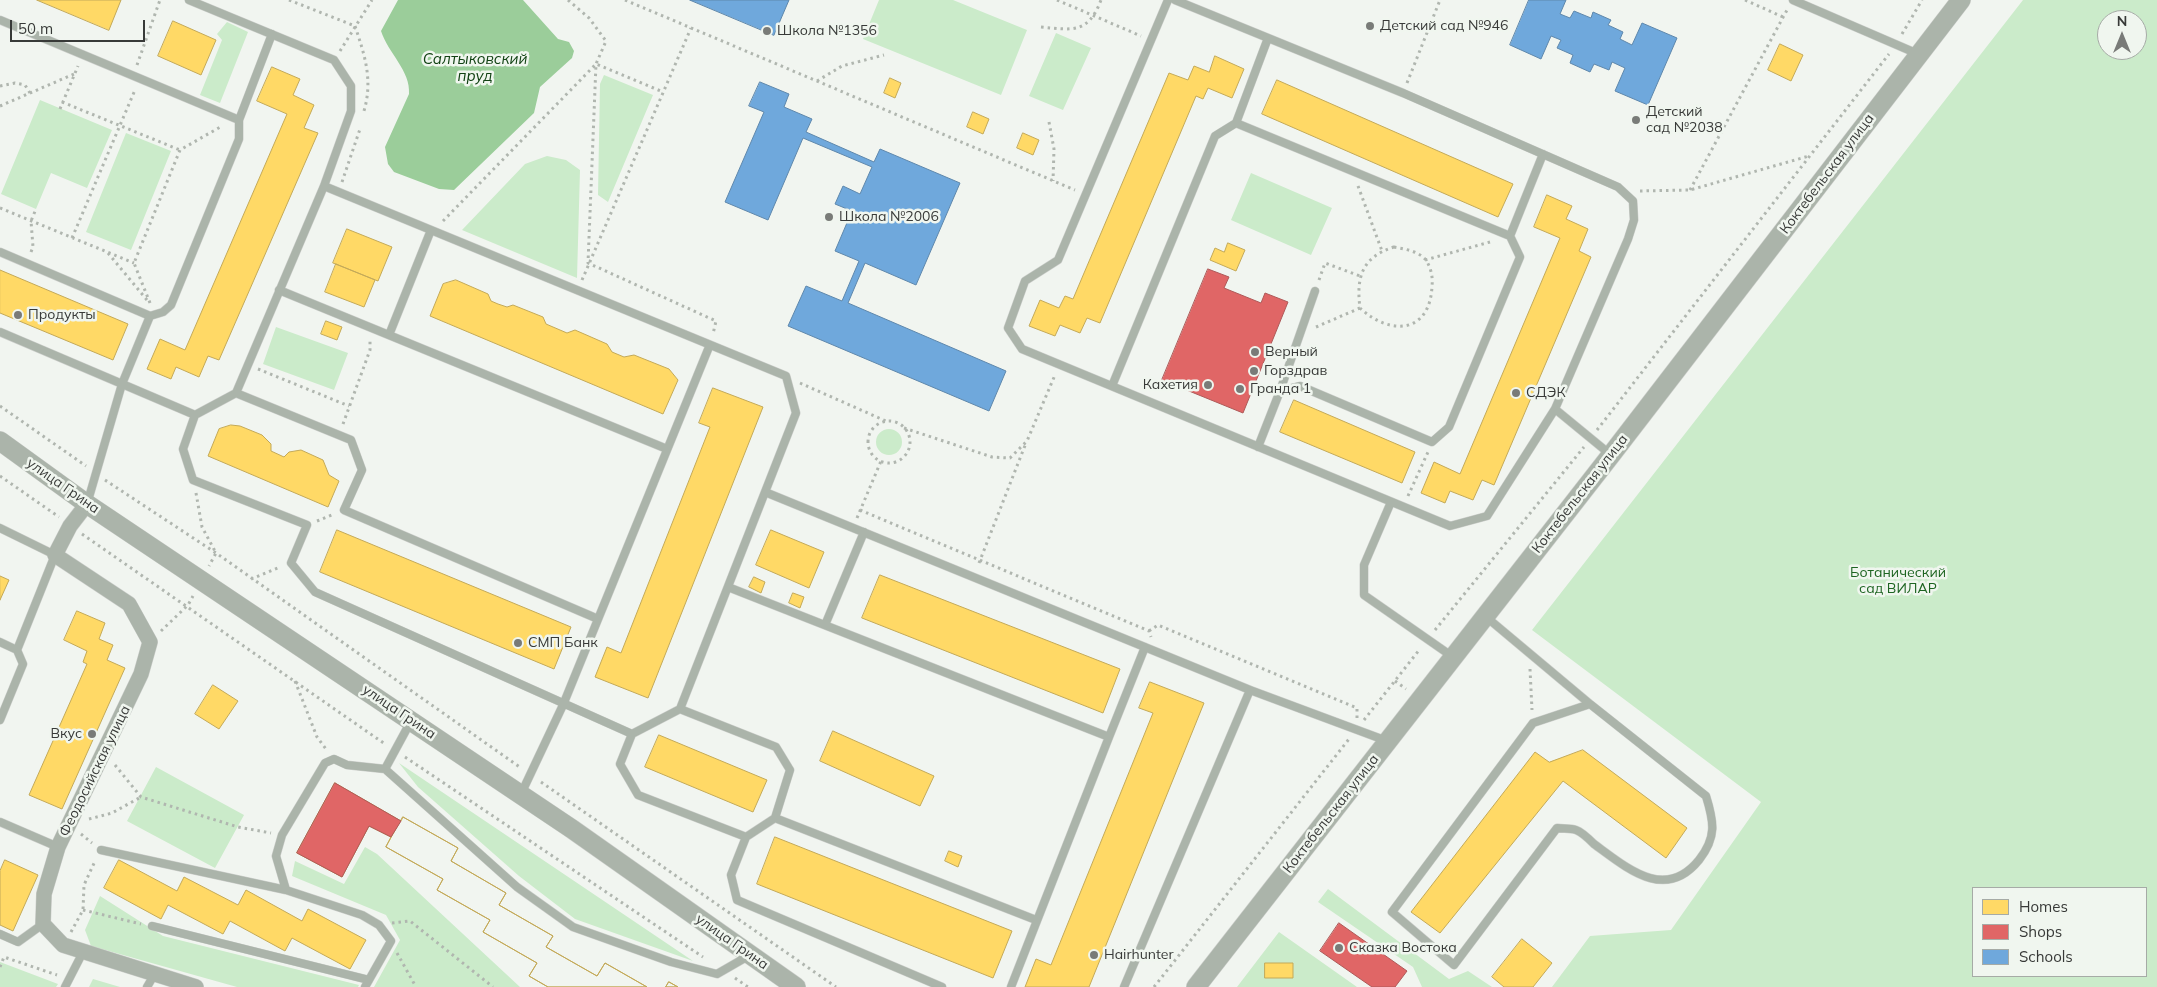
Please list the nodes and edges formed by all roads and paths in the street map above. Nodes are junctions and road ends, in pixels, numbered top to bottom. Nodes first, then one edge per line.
1 (160, 0) edge
2 (189, 0) edge
3 (289, 0) edge
4 (372, 0) edge
5 (568, 0) edge
6 (625, 0) edge
7 (1057, 0) edge
8 (1101, 0) edge
9 (1168, 0) edge
10 (1175, 0) edge
11 (1440, 0) edge
12 (1745, 0) edge
13 (1793, 0) edge
14 (1922, 0) edge
15 (1961, 0) edge
16 (1788, 8) dead end
17 (1095, 16) junction
18 (1783, 17) junction
19 (0, 20) edge
20 (355, 26) junction
21 (1041, 27) dead end
22 (691, 28) junction
23 (272, 34) junction
24 (1268, 38) junction
25 (1151, 40) junction
26 (1896, 44) junction
27 (884, 54) dead end
28 (1919, 54) junction
29 (82, 55) junction
30 (334, 60) junction
31 (596, 64) junction
32 (74, 74) junction
33 (140, 78) junction
34 (816, 81) junction
35 (0, 86) edge
36 (663, 92) junction
37 (30, 93) junction
38 (1403, 93) junction
39 (62, 102) junction
40 (0, 106) edge
41 (60, 109) dead end
42 (239, 120) junction
43 (1049, 122) dead end
44 (1236, 123) junction
45 (119, 127) junction
46 (180, 150) junction
47 (1543, 154) junction
48 (1810, 156) junction
49 (1352, 171) junction
50 (1053, 181) junction
51 (324, 186) junction
52 (1690, 190) junction
53 (1623, 192) junction
54 (1086, 195) junction
55 (0, 208) edge
56 (36, 209) dead end
57 (32, 221) junction
58 (434, 231) junction
59 (1510, 236) junction
60 (72, 238) junction
61 (1382, 251) junction
62 (0, 252) edge
63 (107, 252) junction
64 (1426, 260) junction
65 (26, 263) junction
66 (134, 263) junction
67 (588, 263) junction
68 (1360, 276) junction
69 (279, 290) junction
70 (1315, 291) joint
71 (578, 292) junction
72 (150, 302) junction
73 (1360, 308) junction
74 (150, 316) junction
75 (370, 327) junction
76 (0, 332) edge
77 (1300, 334) junction
78 (389, 335) junction
79 (709, 347) junction
80 (1059, 364) junction
81 (248, 365) junction
82 (786, 376) junction
83 (122, 384) junction
84 (1112, 386) junction
85 (1280, 391) junction
86 (236, 393) junction
87 (0, 406) edge
88 (350, 406) junction
89 (1555, 409) junction
90 (195, 416) junction
91 (888, 422) junction
92 (904, 428) junction
93 (339, 436) junction
94 (1591, 438) junction
95 (0, 441) edge
96 (1027, 441) junction
97 (1432, 442) junction
98 (1258, 447) junction
99 (667, 450) junction
100 (1611, 455) junction
101 (881, 462) junction
102 (96, 474) junction
103 (0, 476) edge
104 (193, 480) junction
105 (765, 492) junction
106 (1391, 502) junction
107 (87, 504) junction
108 (1403, 507) junction
109 (344, 510) junction
110 (860, 510) junction
111 (307, 525) junction
112 (70, 526) junction
113 (0, 528) edge
114 (852, 528) junction
115 (864, 532) junction
116 (216, 554) junction
117 (55, 555) junction
118 (980, 562) junction
119 (291, 563) junction
120 (974, 577) junction
121 (250, 579) junction
122 (203, 580) junction
123 (728, 587) junction
124 (188, 606) junction
125 (1485, 616) junction
126 (598, 619) junction
127 (824, 625) junction
128 (1149, 631) junction
129 (1428, 639) junction
130 (0, 642) edge
131 (150, 642) junction
132 (1145, 647) junction
133 (17, 650) junction
134 (1159, 653) junction
135 (1530, 654) junction
136 (1453, 657) junction
137 (295, 681) junction
138 (1250, 690) junction
139 (1590, 704) junction
140 (563, 705) junction
141 (680, 709) junction
142 (0, 720) edge
143 (411, 721) junction
144 (1533, 723) junction
145 (1357, 729) junction
146 (632, 734) junction
147 (1109, 736) junction
148 (1388, 741) junction
149 (395, 750) junction
150 (105, 752) junction
151 (334, 759) junction
152 (385, 769) junction
153 (530, 775) junction
154 (521, 794) junction
155 (141, 797) junction
156 (775, 818) junction
157 (0, 822) edge
158 (69, 824) junction
159 (282, 835) junction
160 (746, 837) junction
161 (58, 847) junction
162 (101, 850) junction
163 (286, 890) junction
164 (83, 910) junction
165 (1036, 920) junction
166 (43, 924) junction
167 (379, 925) junction
168 (152, 926) joint
169 (0, 934) edge
170 (391, 941) junction
171 (63, 945) junction
172 (83, 952) junction
173 (750, 955) junction
174 (0, 967) edge
175 (724, 970) junction
176 (69, 979) junction
177 (150, 981) edge
178 (367, 983) edge
179 (65, 987) edge
180 (196, 987) edge
181 (416, 987) edge
182 (493, 987) edge
183 (748, 987) edge
184 (796, 987) edge
185 (836, 987) edge
186 (942, 987) edge
187 (1011, 987) edge
188 (1124, 987) edge
189 (1154, 987) edge
190 (1196, 987) edge

1 - 33 path
2 - 23 lane
3 - 20 path
4 - 20 path
5 - 31 path
6 - 22 path
7 - 17 path
8 - 17 path
9 - 25 lane
10 - 24 lane
11 - 38 path
12 - 18 path
13 - 26 lane
14 - 26 path
15 - 28 street, Коктебельская улица
16 - 18 path
17 - 21 path
17 - 25 path
18 - 52 path
19 - 29 lane
20 - 30 path
22 - 34 path
22 - 36 path
23 - 30 lane
23 - 42 lane
24 - 38 lane
24 - 44 lane
25 - 54 lane
26 - 28 lane
26 - 48 path
27 - 34 path
28 - 100 street, Коктебельская улица
29 - 32 path
29 - 33 lane
30 - 51 lane
31 - 36 path
31 - 58 path
31 - 67 path
32 - 37 path
32 - 39 path
33 - 42 lane
33 - 45 path
34 - 50 path
35 - 37 path
36 - 67 path
37 - 40 path
38 - 47 lane
39 - 41 path
39 - 45 path
42 - 46 path
42 - 74 lane
43 - 50 path
44 - 49 lane
44 - 84 lane
45 - 46 path
45 - 60 path
46 - 66 path
47 - 53 lane
47 - 59 lane
48 - 52 path
48 - 94 path
49 - 59 lane
49 - 61 path
50 - 54 path
51 - 58 lane
51 - 69 lane
52 - 53 path
53 - 89 lane
54 - 80 lane
55 - 57 path
56 - 57 path
57 - 60 path
57 - 65 path
58 - 71 lane
58 - 78 lane
59 - 64 path
59 - 97 lane
60 - 63 path
61 - 64 path
61 - 68 path
62 - 65 lane
63 - 66 path
63 - 72 path
64 - 73 path
65 - 74 lane
66 - 72 path
67 - 71 path
67 - 79 path
68 - 70 path
68 - 73 path
69 - 75 lane
69 - 81 lane
70 - 77 lane
71 - 79 lane
72 - 74 path
73 - 77 path
74 - 83 lane
75 - 78 lane
75 - 88 path
76 - 83 lane
77 - 85 lane
78 - 99 lane
79 - 82 lane
79 - 99 lane
80 - 84 lane
80 - 96 path
81 - 86 lane
81 - 88 path
82 - 91 path
82 - 105 lane
83 - 90 lane
83 - 102 lane
84 - 98 lane
85 - 97 lane
85 - 98 lane
86 - 90 lane
86 - 93 lane
87 - 102 path
88 - 93 path
89 - 94 lane
89 - 108 lane
90 - 104 lane
91 - 92 path
91 - 101 path
92 - 96 path
92 - 101 path
93 - 109 lane
94 - 100 lane
94 - 129 path
95 - 107 street, улица Грина
96 - 118 path
97 - 108 path
98 - 106 lane
99 - 126 lane
100 - 125 street, Коктебельская улица
101 - 110 path
102 - 107 lane
102 - 116 path
103 - 112 path
104 - 111 lane
104 - 116 path
105 - 114 lane
105 - 123 lane
106 - 108 lane
106 - 129 lane
107 - 112 street
107 - 122 street, улица Грина
109 - 111 path
109 - 126 lane
110 - 114 path
110 - 118 path
111 - 119 lane
112 - 117 street
112 - 124 path
113 - 117 lane
114 - 115 lane
115 - 120 lane
115 - 127 lane
116 - 121 path
116 - 122 path
117 - 131 street
117 - 133 lane
118 - 120 path
118 - 128 path
119 - 121 path
119 - 140 lane
120 - 132 lane
121 - 153 path
122 - 124 path
122 - 143 street, улица Грина
123 - 127 lane
123 - 141 lane
124 - 131 path
124 - 137 path
125 - 135 lane
125 - 136 street, Коктебельская улица
126 - 140 lane
127 - 147 lane
128 - 134 path
128 - 145 path
129 - 136 lane
129 - 145 path
130 - 133 lane
131 - 150 street, Феодосийская улица
132 - 134 lane
132 - 147 lane
133 - 142 lane
134 - 138 lane
135 - 139 lane
135 - 144 path
136 - 148 street, Коктебельская улица
137 - 149 path
137 - 151 path
138 - 145 lane
138 - 188 lane
139 - 144 lane
139 - 144 lane
140 - 146 lane
140 - 153 lane
141 - 146 lane
141 - 156 lane
143 - 149 lane
143 - 154 street, улица Грина
145 - 148 lane
145 - 189 path
146 - 160 lane
147 - 165 lane
148 - 190 street, Коктебельская улица
149 - 152 lane
149 - 175 path
150 - 155 path
150 - 158 street, Феодосийская улица
151 - 152 lane
151 - 159 lane
152 - 175 lane
153 - 154 lane
153 - 185 path
154 - 173 street, улица Грина
155 - 158 path
155 - 159 path
156 - 160 lane
156 - 165 lane
157 - 161 lane
158 - 161 street, Феодосийская улица
158 - 162 path
159 - 163 lane
160 - 186 lane
161 - 166 street, Феодосийская улица
162 - 163 lane
162 - 164 path
163 - 167 lane
164 - 168 path
164 - 171 path
165 - 187 lane
166 - 169 lane
166 - 171 street
167 - 170 lane
167 - 182 path
168 - 178 lane
170 - 178 lane
170 - 181 path
171 - 172 street
172 - 176 lane
172 - 177 street
173 - 175 lane
173 - 184 street, улица Грина
174 - 176 path
175 - 183 path
176 - 179 lane
177 - 180 street

